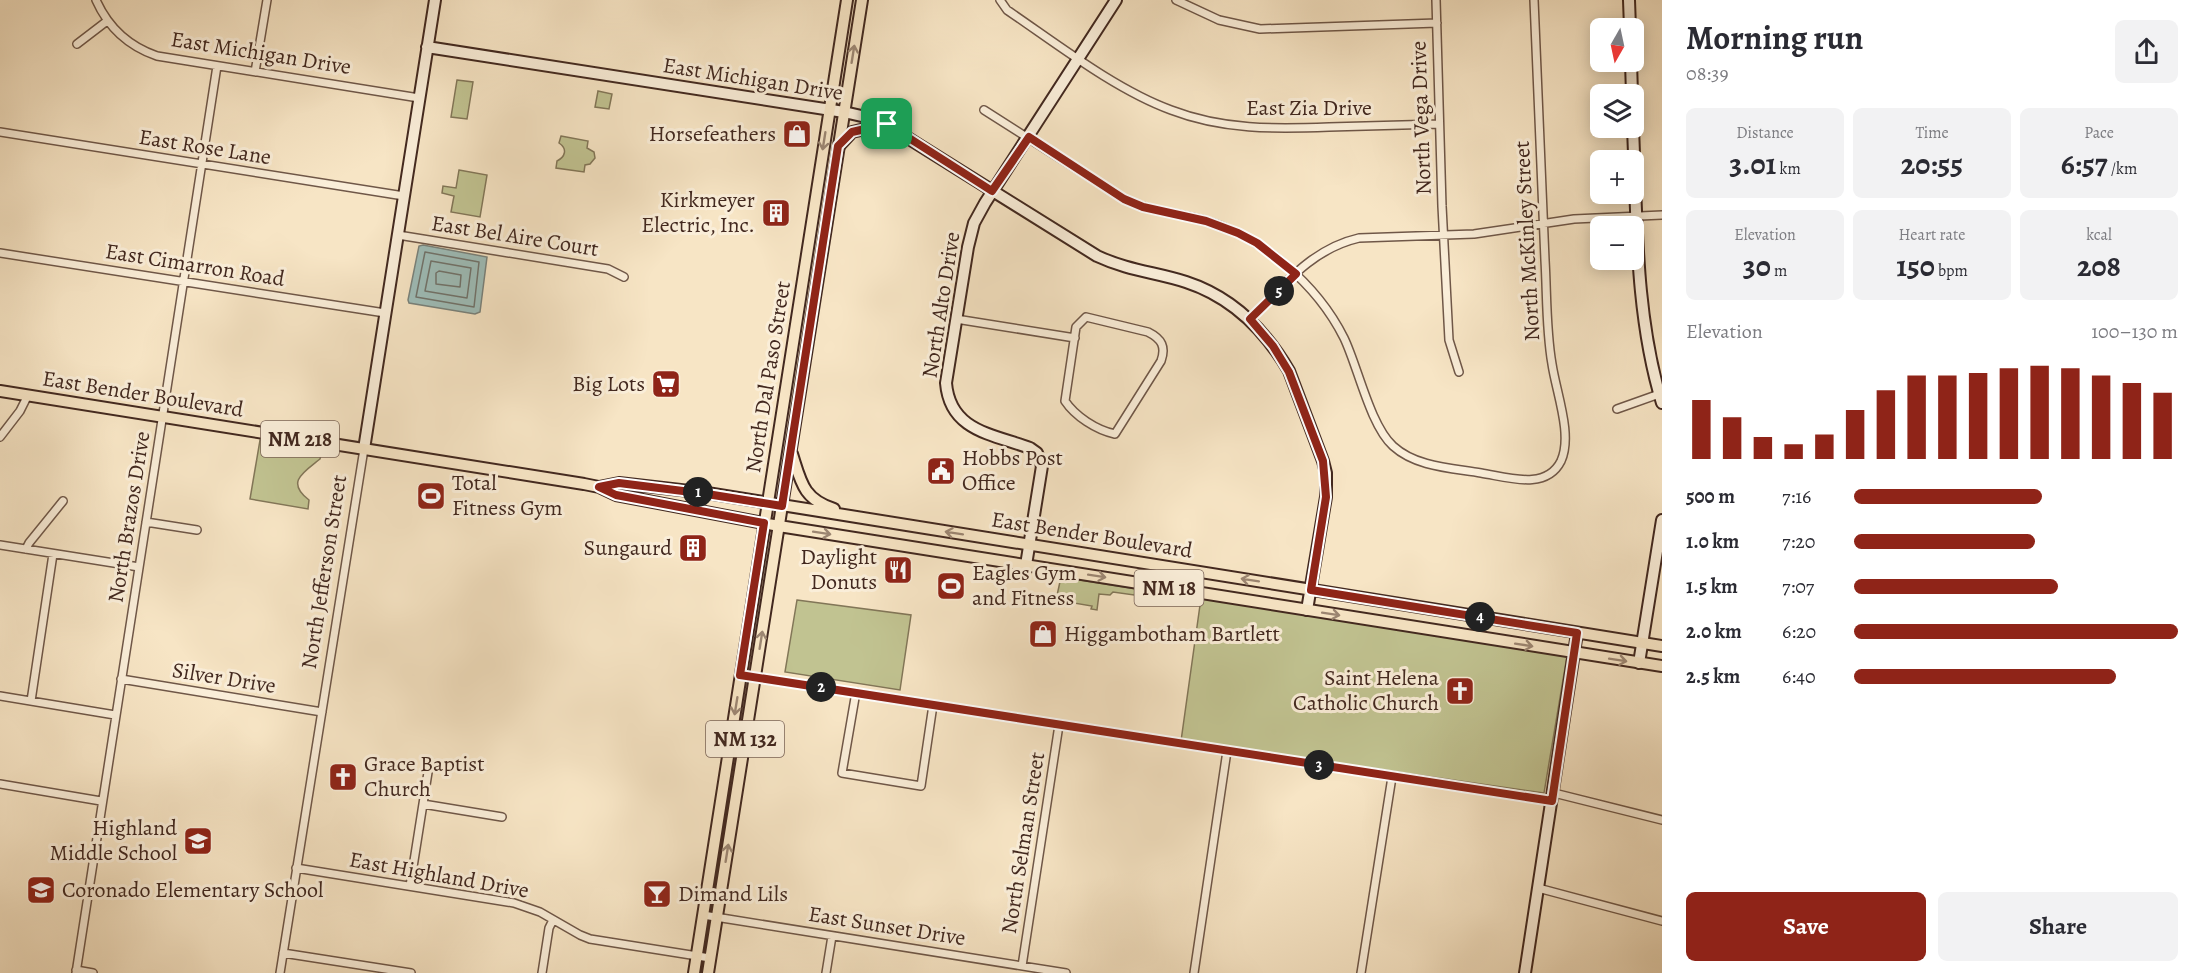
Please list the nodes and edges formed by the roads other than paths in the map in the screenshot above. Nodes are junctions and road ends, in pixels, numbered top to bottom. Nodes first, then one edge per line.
1 (96, 0) edge
2 (267, 0) edge
3 (430, 0) edge
4 (435, 0) edge
5 (847, 0) edge
6 (862, 0) edge
7 (1000, 0) edge
8 (1116, 0) edge
9 (1176, 0) edge
10 (1436, 0) edge
11 (1534, 0) edge
12 (1629, 0) edge
13 (1630, 18) edge
14 (107, 21) junction
15 (1437, 22) junction
16 (77, 44) dead end
17 (427, 47) junction
18 (1079, 59) junction
19 (217, 66) junction
20 (255, 72) junction
21 (420, 98) junction
22 (829, 110) junction
23 (984, 110) dead end
24 (844, 112) junction
25 (887, 124) junction
26 (1439, 124) junction
27 (0, 132) edge
28 (1029, 137) junction
29 (1633, 138) edge
30 (838, 146) junction
31 (201, 164) junction
32 (992, 191) junction
33 (404, 196) junction
34 (1662, 215) edge
35 (1637, 216) joint
36 (1590, 218) edge
37 (1543, 223) junction
38 (398, 235) junction
39 (1443, 236) junction
40 (0, 253) edge
41 (1641, 270) edge
42 (1296, 274) junction
43 (624, 277) dead end
44 (182, 281) junction
45 (385, 313) junction
46 (957, 319) junction
47 (1250, 319) junction
48 (1075, 338) junction
49 (1459, 372) dead end
50 (0, 391) edge
51 (28, 395) junction
52 (1661, 396) edge
53 (1617, 409) dead end
54 (163, 416) junction
55 (0, 437) edge
56 (364, 449) junction
57 (790, 450) junction
58 (599, 487) junction
59 (63, 501) dead end
60 (767, 503) junction
61 (782, 506) junction
62 (845, 515) junction
63 (1662, 520) edge
64 (146, 522) junction
65 (764, 523) junction
66 (899, 523) junction
67 (779, 526) junction
68 (197, 530) dead end
69 (892, 544) junction
70 (0, 545) edge
71 (1030, 545) junction
72 (26, 549) junction
73 (53, 554) junction
74 (1026, 565) junction
75 (139, 567) junction
76 (1311, 590) junction
77 (1307, 610) junction
78 (1577, 633) junction
79 (1642, 643) junction
80 (1662, 646) edge
81 (1574, 653) junction
82 (1639, 663) junction
83 (1662, 666) edge
84 (740, 675) junction
85 (754, 677) junction
86 (121, 679) junction
87 (856, 692) junction
88 (0, 696) edge
89 (31, 701) junction
90 (933, 705) junction
91 (321, 712) junction
92 (115, 716) junction
93 (1059, 725) junction
94 (1227, 751) junction
95 (429, 766) dead end
96 (1392, 777) junction
97 (0, 784) edge
98 (1553, 797) junction
99 (101, 801) junction
100 (423, 804) junction
101 (502, 817) dead end
102 (1662, 820) edge
103 (296, 868) junction
104 (410, 886) junction
105 (1538, 888) junction
106 (703, 915) junction
107 (716, 917) junction
108 (553, 920) junction
109 (1662, 921) edge
110 (832, 936) junction
111 (283, 953) junction
112 (696, 956) junction
113 (710, 958) junction
114 (1022, 966) junction
115 (76, 972) edge
116 (93, 973) edge
117 (280, 973) edge
118 (411, 973) edge
119 (542, 973) edge
120 (694, 973) edge
121 (708, 973) edge
122 (826, 973) edge
123 (1066, 973) edge
124 (1194, 973) edge
125 (1361, 973) edge
126 (1525, 973) edge

1 - 14 street
2 - 20 street
3 - 4 street
4 - 17 street, North Jefferson Street
5 - 22 main road, North Dal Paso Street
24 -> 6 main road, North Dal Paso Street
7 - 18 street, East Zia Drive
8 - 18 street, North Alto Drive
9 - 15 street
10 - 15 street, North Vega Drive
11 - 37 street, North McKinley Street
12 - 13 street
14 - 16 street
14 - 19 street, East Michigan Drive
15 - 26 street, North Vega Drive
17 - 21 street, North Jefferson Street
17 - 22 street, East Michigan Drive
18 - 26 street, East Zia Drive
18 - 28 street, North Alto Drive
19 - 20 street, East Michigan Drive
19 - 31 street, North Brazos Drive
20 - 21 street, East Michigan Drive
21 - 33 street, North Jefferson Street
22 - 24 street, East Michigan Drive
22 -> 60 main road, North Dal Paso Street
23 - 28 street
24 - 25 street, East Michigan Drive
24 - 30 main road, North Dal Paso Street
25 - 30 street
25 - 32 street, East Michigan Drive
26 - 39 street, North Vega Drive
27 - 31 street, East Rose Lane
28 - 32 street, North Alto Drive
28 - 42 street
29 - 35 street
30 - 57 main road, North Dal Paso Street
31 - 33 street, East Rose Lane
31 - 44 street, North Brazos Drive
32 - 46 street, North Alto Drive
32 - 47 street, East Michigan Drive
33 - 38 street, North Jefferson Street
34 - 35 street
36 - 37 street
37 - 39 street
37 - 42 street, North McKinley Street
38 - 43 street, East Bel Aire Court
38 - 45 street, North Jefferson Street
39 - 42 street
39 - 49 street, North Vega Drive
40 - 44 street, East Cimarron Road
41 - 52 street
42 - 47 street
44 - 45 street, East Cimarron Road
44 - 54 street, North Brazos Drive
45 - 56 street, North Jefferson Street
46 - 48 street
46 - 71 street, North Alto Drive
47 - 76 street, East Michigan Drive
48 - 48 street
50 - 51 main road, East Bender Boulevard / NM 218
51 - 54 main road, East Bender Boulevard / NM 218
51 - 55 street
52 - 53 street
54 - 56 main road, East Bender Boulevard / NM 218
54 - 64 street, North Brazos Drive
56 - 58 main road, East Bender Boulevard / NM 218
56 - 91 street, North Jefferson Street
57 - 61 main road, North Dal Paso Street
57 - 62 main road
58 - 60 main road, East Bender Boulevard / NM 218
58 - 65 main road, East Bender Boulevard
59 - 72 street
60 - 61 main road, East Bender Boulevard / NM 218
60 - 65 main road, North Dal Paso Street / NM 132
61 - 62 main road, East Bender Boulevard / NM 18
61 - 67 main road, North Dal Paso Street / NM 132
62 - 66 main road, East Bender Boulevard / NM 18
63 - 79 street
64 - 68 street
64 - 75 street, North Brazos Drive
65 - 67 main road, East Bender Boulevard / NM 18
65 - 84 main road, North Dal Paso Street / NM 132
66 - 69 main road
71 -> 66 main road, East Bender Boulevard / NM 18
67 -> 69 main road, East Bender Boulevard / NM 18
85 -> 67 main road, North Dal Paso Street / NM 132
69 - 74 main road, East Bender Boulevard / NM 18
70 - 72 street
71 - 74 street, North Alto Drive
76 -> 71 main road, East Bender Boulevard / NM 18
72 - 73 street
73 - 75 street
73 - 89 street
74 -> 77 main road, East Bender Boulevard / NM 18
75 - 86 street, North Brazos Drive
76 - 77 street, East Michigan Drive
76 - 78 main road, East Bender Boulevard / NM 18
77 -> 81 main road, East Bender Boulevard / NM 18
78 - 79 main road, NM 18
78 - 81 street
79 - 80 main road, NM 18
79 - 82 street
81 -> 82 main road, NM 18
81 - 98 street
82 - 83 main road, NM 18
84 - 85 street
84 -> 106 main road, North Dal Paso Street / NM 132
85 - 87 street
107 -> 85 main road, North Dal Paso Street / NM 132
86 - 91 street, Silver Drive
86 - 92 street, North Brazos Drive
87 - 90 street
87 - 90 street
88 - 89 street
89 - 92 street
90 - 93 street
91 - 103 street, North Jefferson Street
92 - 99 street, North Brazos Drive
93 - 94 street
93 - 114 street, North Selman Street
94 - 96 street
94 - 124 street
95 - 100 street
96 - 98 street
96 - 125 street
97 - 99 street
98 - 102 street
98 - 105 street
99 - 115 street, North Brazos Drive
100 - 101 street
100 - 104 street
103 - 104 street, East Highland Drive
103 - 111 street, North Jefferson Street
104 - 108 street, East Highland Drive
105 - 109 street
105 - 126 street
106 - 107 street, East Sunset Drive
106 - 112 main road, North Dal Paso Street / NM 132
107 - 110 street, East Sunset Drive
107 - 113 main road, North Dal Paso Street / NM 132
108 - 112 street, East Highland Drive
108 - 119 street
110 - 114 street, East Sunset Drive
110 - 122 street
111 - 117 street, North Jefferson Street
111 - 118 street
112 - 113 street, East Highland Drive
112 - 120 main road, North Dal Paso Street / NM 132
113 - 121 main road, North Dal Paso Street / NM 132
114 - 123 street, East Sunset Drive
115 - 116 street

